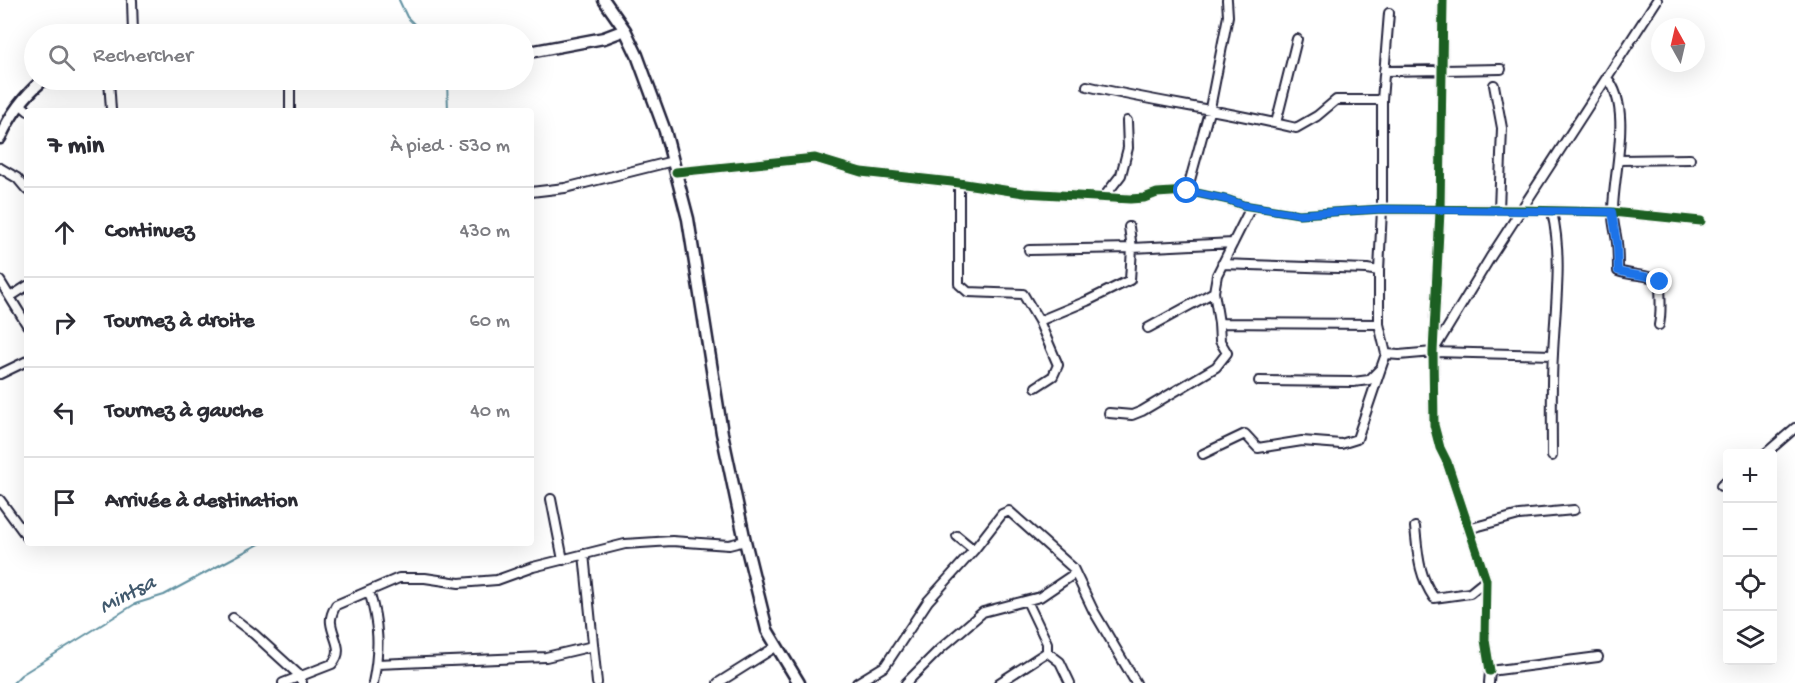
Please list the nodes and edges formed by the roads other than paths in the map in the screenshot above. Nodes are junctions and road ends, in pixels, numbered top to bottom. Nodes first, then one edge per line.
1 (132, 0) edge
2 (604, 0) edge
3 (1227, 0) edge
4 (1443, 0) edge
5 (1657, 0) edge
6 (1389, 13) dead end
7 (133, 24) edge
8 (625, 30) junction
9 (1297, 39) dead end
10 (534, 51) edge
11 (1501, 69) dead end
12 (1442, 70) junction
13 (1384, 71) junction
14 (1607, 78) junction
15 (1494, 85) dead end
16 (1087, 86) dead end
17 (31, 90) edge
18 (110, 90) edge
19 (290, 90) edge
20 (1382, 100) junction
21 (24, 107) edge
22 (111, 108) edge
23 (290, 108) edge
24 (1210, 108) junction
25 (1127, 121) dead end
26 (1276, 123) junction
27 (0, 138) edge
28 (1690, 159) dead end
29 (1619, 160) junction
30 (675, 166) junction
31 (0, 168) edge
32 (959, 183) junction
33 (24, 186) edge
34 (1187, 191) junction
35 (534, 192) edge
36 (1104, 197) junction
37 (1251, 207) junction
38 (1382, 209) junction
39 (1499, 210) junction
40 (1521, 210) junction
41 (1440, 211) junction
42 (1552, 212) junction
43 (1612, 212) junction
44 (1701, 221) dead end
45 (1129, 227) dead end
46 (1233, 243) junction
47 (1132, 248) junction
48 (1029, 250) dead end
49 (1222, 264) junction
50 (1379, 271) junction
51 (0, 281) edge
52 (24, 288) edge
53 (1214, 292) junction
54 (10, 297) junction
55 (24, 319) edge
56 (1039, 321) junction
57 (1219, 323) junction
58 (1379, 324) junction
59 (1659, 325) dead end
60 (1148, 328) dead end
61 (1432, 352) junction
62 (1386, 354) junction
63 (1552, 355) junction
64 (24, 362) edge
65 (1381, 368) junction
66 (0, 374) edge
67 (1259, 381) dead end
68 (1036, 387) dead end
69 (1109, 413) dead end
70 (1795, 428) edge
71 (1770, 449) edge
72 (1203, 454) dead end
73 (1552, 456) dead end
74 (551, 499) dead end
75 (0, 500) edge
76 (1574, 510) dead end
77 (1415, 527) dead end
78 (1468, 529) junction
79 (24, 533) edge
80 (957, 536) dead end
81 (745, 541) junction
82 (974, 550) junction
83 (584, 554) junction
84 (563, 560) junction
85 (1074, 574) junction
86 (1486, 580) junction
87 (369, 591) junction
88 (1027, 601) junction
89 (232, 618) dead end
90 (593, 646) junction
91 (777, 646) junction
92 (1047, 652) junction
93 (1598, 657) dead end
94 (377, 664) junction
95 (1490, 671) junction
96 (301, 679) edge
97 (283, 683) edge
98 (373, 683) edge
99 (597, 683) edge
100 (718, 683) edge
101 (800, 683) edge
102 (856, 683) edge
103 (906, 683) edge
104 (999, 683) edge
105 (1070, 683) edge
106 (1136, 683) edge
107 (1489, 683) edge

1 - 7 street
2 - 8 main road
3 - 24 street
4 - 12 street
5 - 14 street
6 - 13 street
8 - 10 main road
8 - 30 main road
9 - 26 street
11 - 12 street
12 - 13 street
12 - 41 street
13 - 20 street
14 - 29 street
14 - 40 street
15 - 39 street
16 - 24 street
17 - 21 main road
18 - 22 street
19 - 23 street
20 - 26 street
20 - 38 street
21 - 27 main road
24 - 26 street
24 - 34 street
25 - 36 street
28 - 29 street
29 - 43 street
30 - 32 street
30 - 35 street
30 - 81 main road
31 - 33 street
32 - 36 street
32 - 56 street
34 - 36 street
34 - 37 street
37 - 38 street
37 - 46 street
38 - 41 street
38 - 50 street
39 - 40 street
39 - 41 street
40 - 42 street
40 - 61 street
41 - 61 street
42 - 43 street
42 - 63 street
43 - 44 street
43 - 59 street
45 - 47 street
46 - 47 street
46 - 49 street
47 - 48 street
47 - 56 street
49 - 50 street
49 - 53 street
50 - 58 street
51 - 54 street
52 - 54 street
53 - 57 street
53 - 60 street
54 - 55 street
56 - 68 street
57 - 58 street
57 - 69 street
58 - 62 street
61 - 62 street
61 - 63 street
61 - 78 street
62 - 65 street
63 - 73 street
64 - 66 street
65 - 67 street
65 - 72 street
70 - 71 street
74 - 84 street
75 - 79 street
76 - 78 street
77 - 86 street
78 - 86 street
80 - 82 street
81 - 83 street
81 - 91 main road
82 - 85 street
82 - 102 street
83 - 84 street
83 - 90 street
84 - 87 street
85 - 88 street
85 - 106 street
86 - 95 street
87 - 94 street
87 - 96 street
88 - 92 street
88 - 103 street
89 - 96 street
90 - 94 street
90 - 99 street
91 - 100 street
91 - 101 main road
92 - 104 street
92 - 105 street
93 - 95 street
94 - 98 street
95 - 107 street
96 - 97 street

